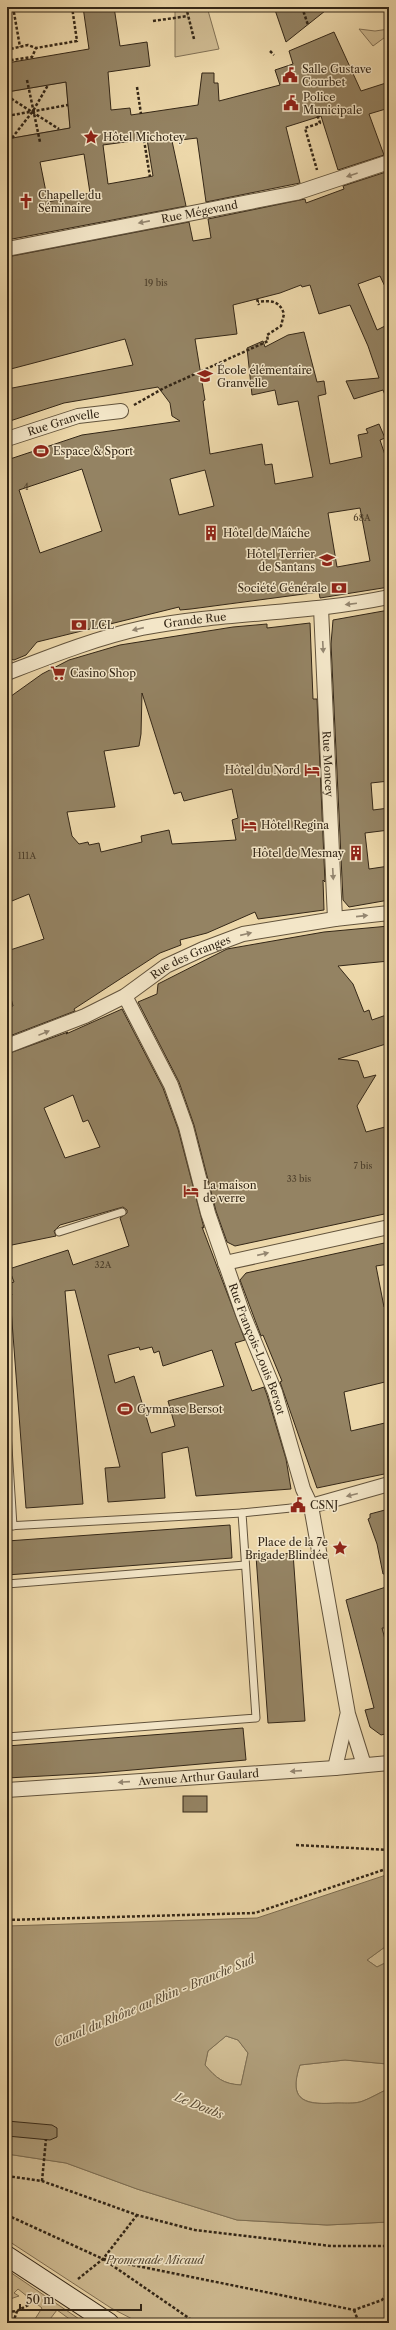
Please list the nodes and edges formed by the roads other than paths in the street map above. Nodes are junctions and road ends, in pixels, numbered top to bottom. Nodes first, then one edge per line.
1 (389, 162) edge
2 (7, 249) edge
3 (126, 409) road end
4 (7, 440) edge
5 (389, 597) edge
6 (321, 608) junction
7 (7, 673) edge
8 (389, 913) edge
9 (336, 919) junction
10 (125, 996) junction
11 (7, 1046) edge
12 (122, 1212) dead end
13 (389, 1227) edge
14 (59, 1232) dead end
15 (225, 1263) junction
16 (7, 1432) edge
17 (8, 1467) edge
18 (389, 1484) edge
19 (311, 1506) junction
20 (242, 1513) junction
21 (10, 1526) edge
22 (245, 1565) junction
23 (7, 1584) edge
24 (348, 1714) junction
25 (7, 1737) edge
26 (389, 1763) edge
27 (364, 1765) junction
28 (335, 1768) junction
29 (7, 1790) edge
30 (7, 2256) edge
31 (109, 2323) edge

1 -> 2 street, Rue Mégevand
3 - 4 street, Rue Granvelle
5 -> 6 street, Grande Rue
6 -> 7 street, Grande Rue
6 -> 9 street, Rue Moncey
9 -> 8 street, Rue des Granges
10 -> 9 street, Rue des Granges
11 -> 10 street, Rue des Granges
10 - 15 street, Rue François-Louis Bersot
12 - 14 lane
15 -> 13 street
15 - 19 street, Rue François-Louis Bersot
16 - 17 lane
17 - 21 lane
18 -> 19 street
19 - 20 lane
19 - 24 street, Rue François-Louis Bersot
20 - 21 lane
20 - 22 lane
22 - 23 lane
22 - 25 lane
24 - 27 street, Rue François-Louis Bersot
24 - 28 street, Rue François-Louis Bersot
26 - 27 street, Avenue Arthur Gaulard
27 - 28 street, Avenue Arthur Gaulard
28 -> 29 street, Avenue Arthur Gaulard
30 - 31 main road

